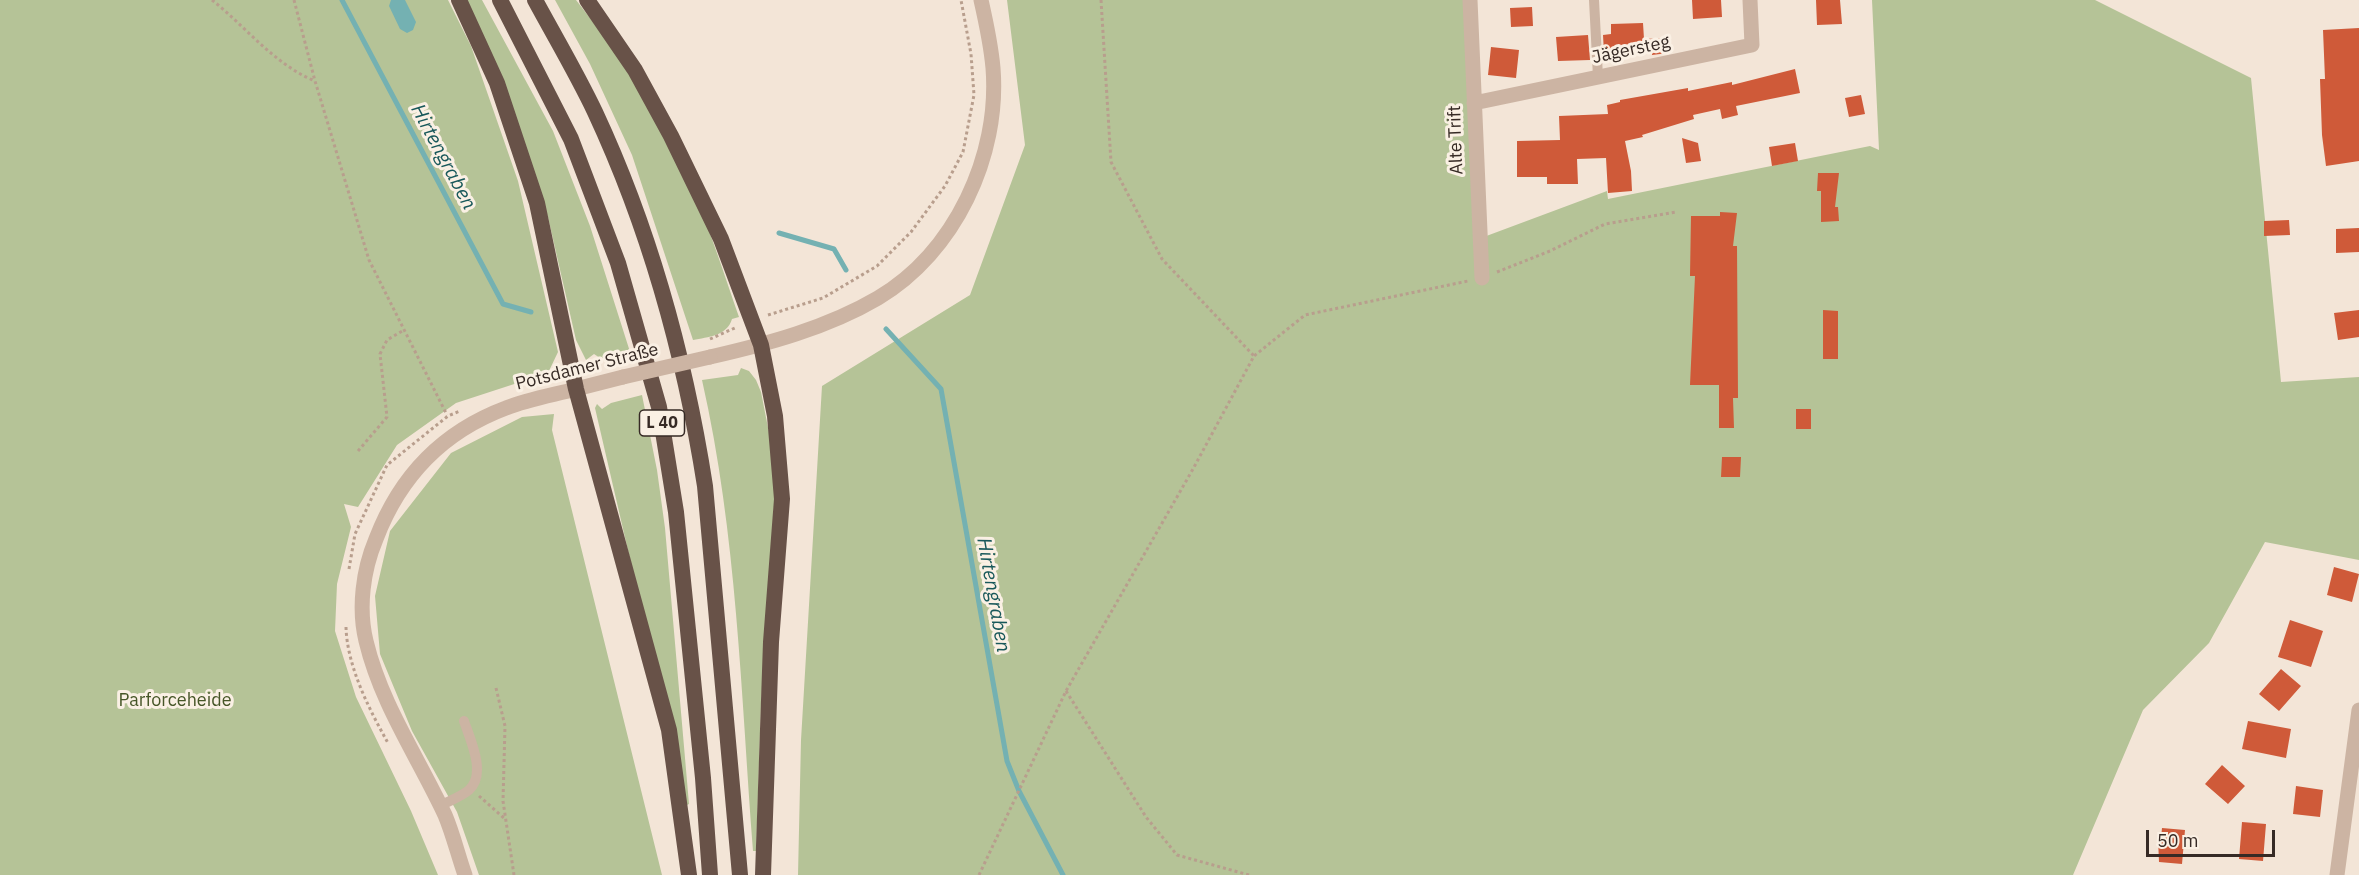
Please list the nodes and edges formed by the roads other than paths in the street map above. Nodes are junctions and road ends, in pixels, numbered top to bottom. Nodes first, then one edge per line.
1 (459, 0) edge
2 (500, 0) edge
3 (536, 0) edge
4 (586, 0) edge
5 (981, 0) edge
6 (1470, 0) edge
7 (1594, 0) edge
8 (1750, 0) edge
9 (1598, 77) junction
10 (1474, 103) junction
11 (1482, 278) road end
12 (761, 345) junction
13 (576, 389) junction
14 (2359, 710) edge
15 (464, 721) dead end
16 (2355, 770) edge
17 (440, 806) junction
18 (465, 875) edge
19 (689, 875) edge
20 (710, 875) edge
21 (740, 875) edge
22 (763, 875) edge
23 (2337, 875) edge

1 - 13 highway
2 - 20 highway, L 40
3 - 21 highway, L 40
4 - 12 highway
5 - 12 street, Potsdamer Straße
6 - 10 street, Alte Trift
7 - 9 lane
8 - 9 street, Jägersteg
9 - 10 street, Jägersteg
10 - 11 street, Alte Trift
12 - 13 street, Potsdamer Straße, bridge
12 - 22 highway
13 - 17 street, Potsdamer Straße
13 - 19 highway
14 - 16 street
15 - 17 lane
16 - 23 street
17 - 18 street, Potsdamer Straße

